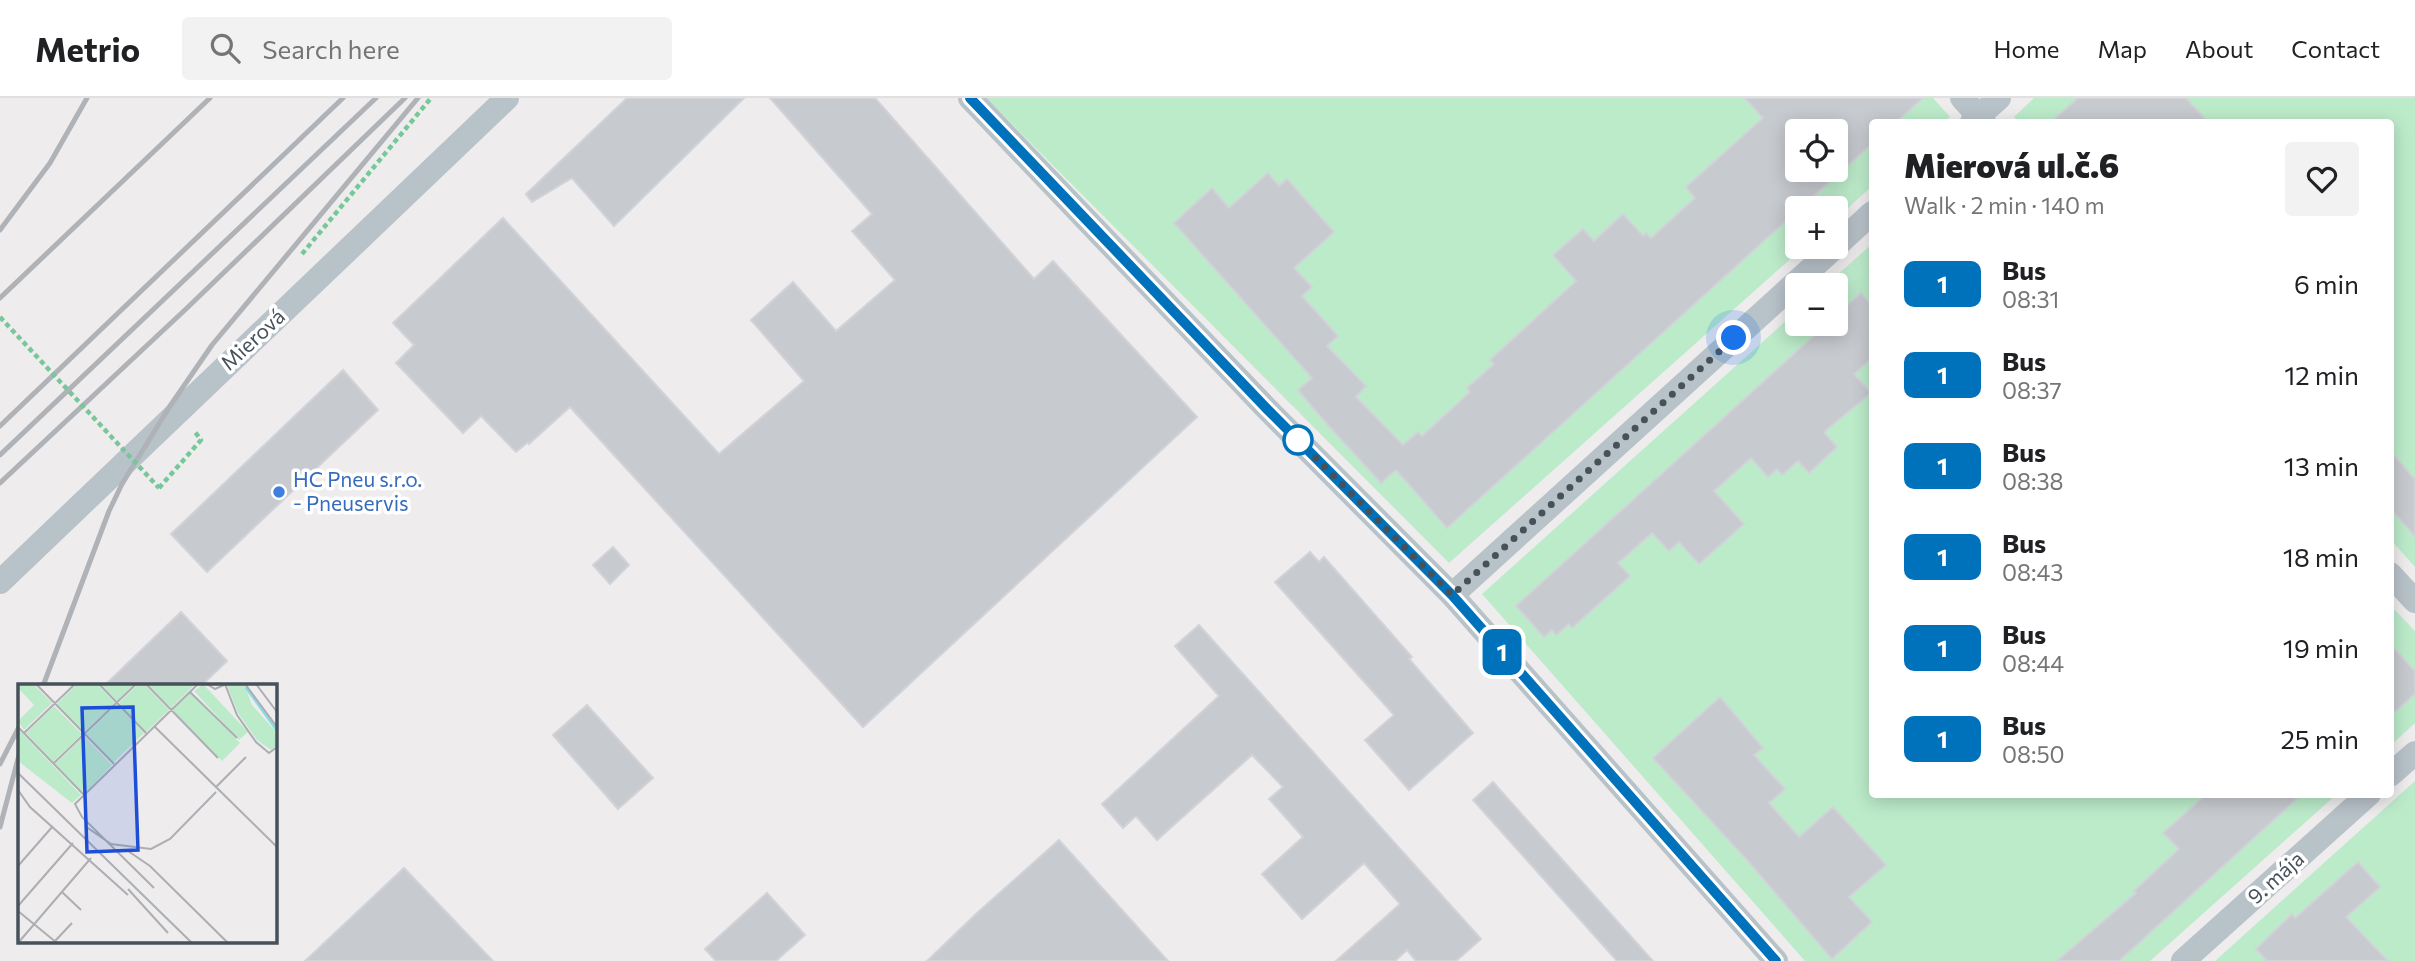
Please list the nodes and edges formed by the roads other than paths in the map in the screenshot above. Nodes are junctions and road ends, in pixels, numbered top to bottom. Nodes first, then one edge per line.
1 (507, 98) edge
2 (970, 98) edge
3 (1999, 98) edge
4 (1974, 115) edge
5 (1869, 216) edge
6 (1848, 234) edge
7 (1821, 259) edge
8 (2394, 578) edge
9 (0, 582) edge
10 (1452, 595) junction
11 (2415, 601) edge
12 (2415, 753) edge
13 (2394, 771) edge
14 (2364, 798) edge
15 (1776, 961) edge
16 (2183, 961) edge

1 - 9 street, Mierová
2 - 10 street
3 - 4 street
5 - 6 street
7 - 10 street
8 - 11 street
10 - 15 street
12 - 13 street
14 - 16 street, 9. mája

